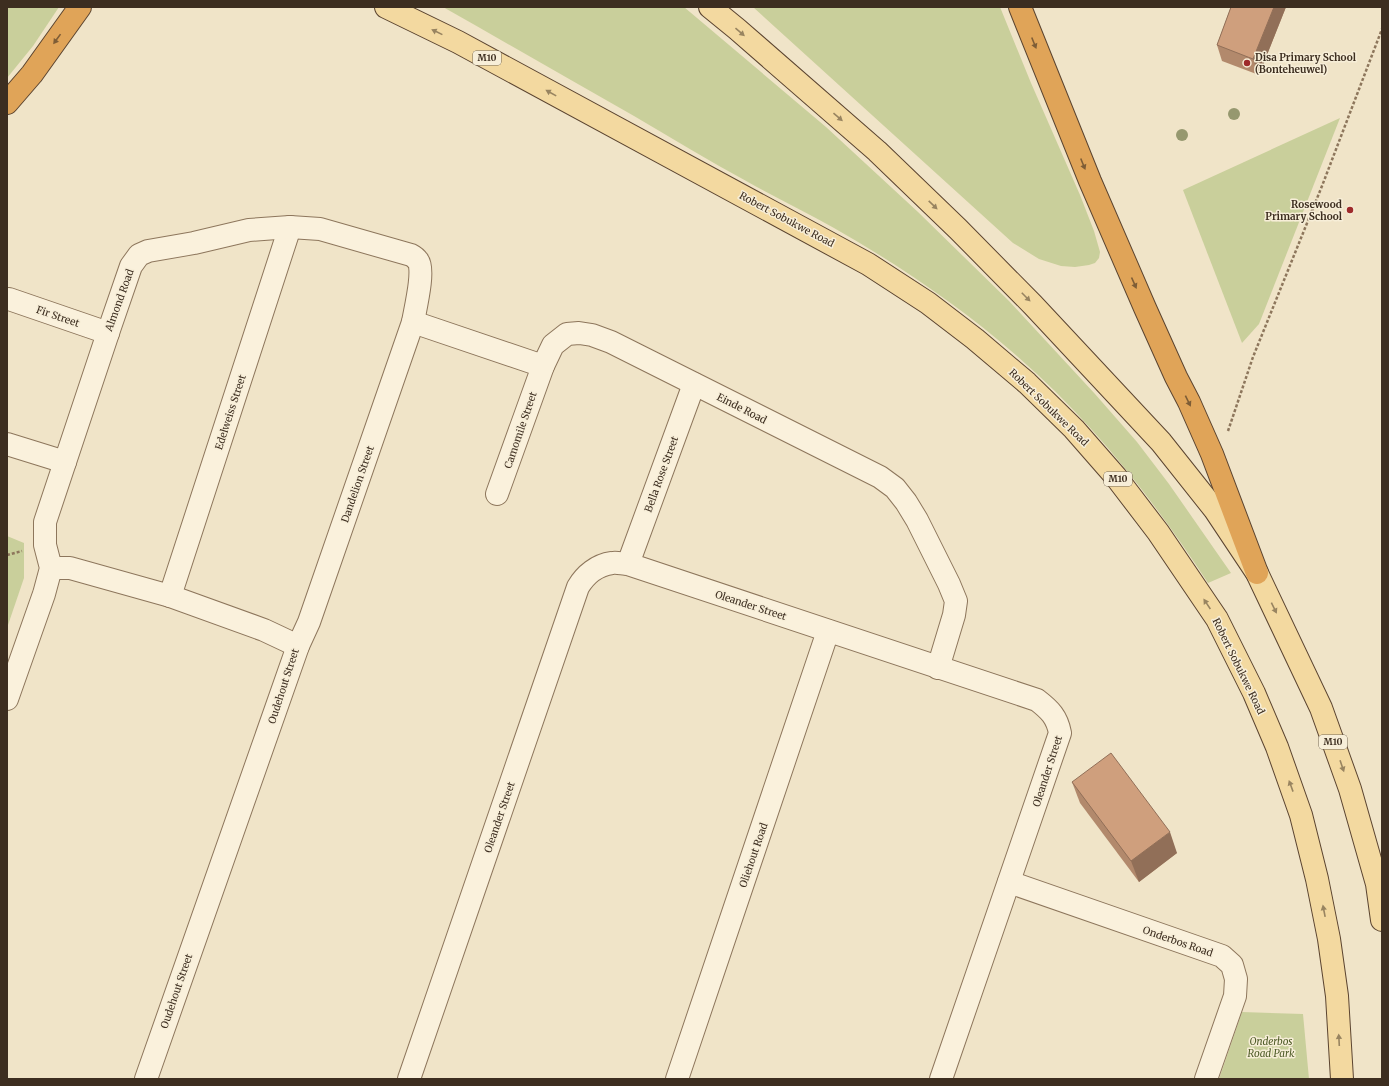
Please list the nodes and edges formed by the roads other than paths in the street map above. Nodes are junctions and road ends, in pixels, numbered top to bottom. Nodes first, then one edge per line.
1 (80, 7) edge
2 (386, 7) edge
3 (710, 7) edge
4 (1020, 7) edge
5 (7, 103) edge
6 (290, 227) junction
7 (411, 255) joint
8 (9, 299) dead end
9 (413, 322) junction
10 (108, 333) junction
11 (542, 366) junction
12 (694, 384) junction
13 (7, 444) edge
14 (65, 462) junction
15 (497, 494) dead end
16 (628, 564) junction
17 (51, 568) junction
18 (1257, 573) junction
19 (170, 596) junction
20 (828, 631) junction
21 (298, 646) junction
22 (938, 668) junction
23 (7, 699) edge
24 (1009, 882) junction
25 (1382, 920) edge
26 (146, 1079) edge
27 (409, 1079) edge
28 (677, 1079) edge
29 (941, 1079) edge
30 (1206, 1079) edge
31 (1342, 1079) edge

1 -> 5 highway
31 -> 2 main road, Robert Sobukwe Road / M10
3 -> 18 main road, M10
4 -> 18 highway
6 - 7 street, Almond Road
6 - 10 street, Almond Road
6 - 19 street, Edelweiss Street
7 - 9 street, Dandelion Street
8 - 10 street, Fir Street
9 - 11 street
9 - 21 street, Dandelion Street
10 - 14 street, Almond Road
11 - 12 street, Einde Road
11 - 15 street, Camomile Street
12 - 16 street, Bella Rose Street
12 - 22 street, Einde Road
13 - 14 street
14 - 17 street, Almond Road
16 - 20 street, Oleander Street
16 - 27 street, Oleander Street
17 - 19 street, Oudehout Street
17 - 23 street
18 -> 25 main road, M10
19 - 21 street, Oudehout Street
20 - 22 street, Oleander Street
20 - 28 street, Oliehout Road
21 - 26 street, Oudehout Street
22 - 24 street, Oleander Street
24 - 29 street, Oleander Street
24 - 30 street, Onderbos Road

